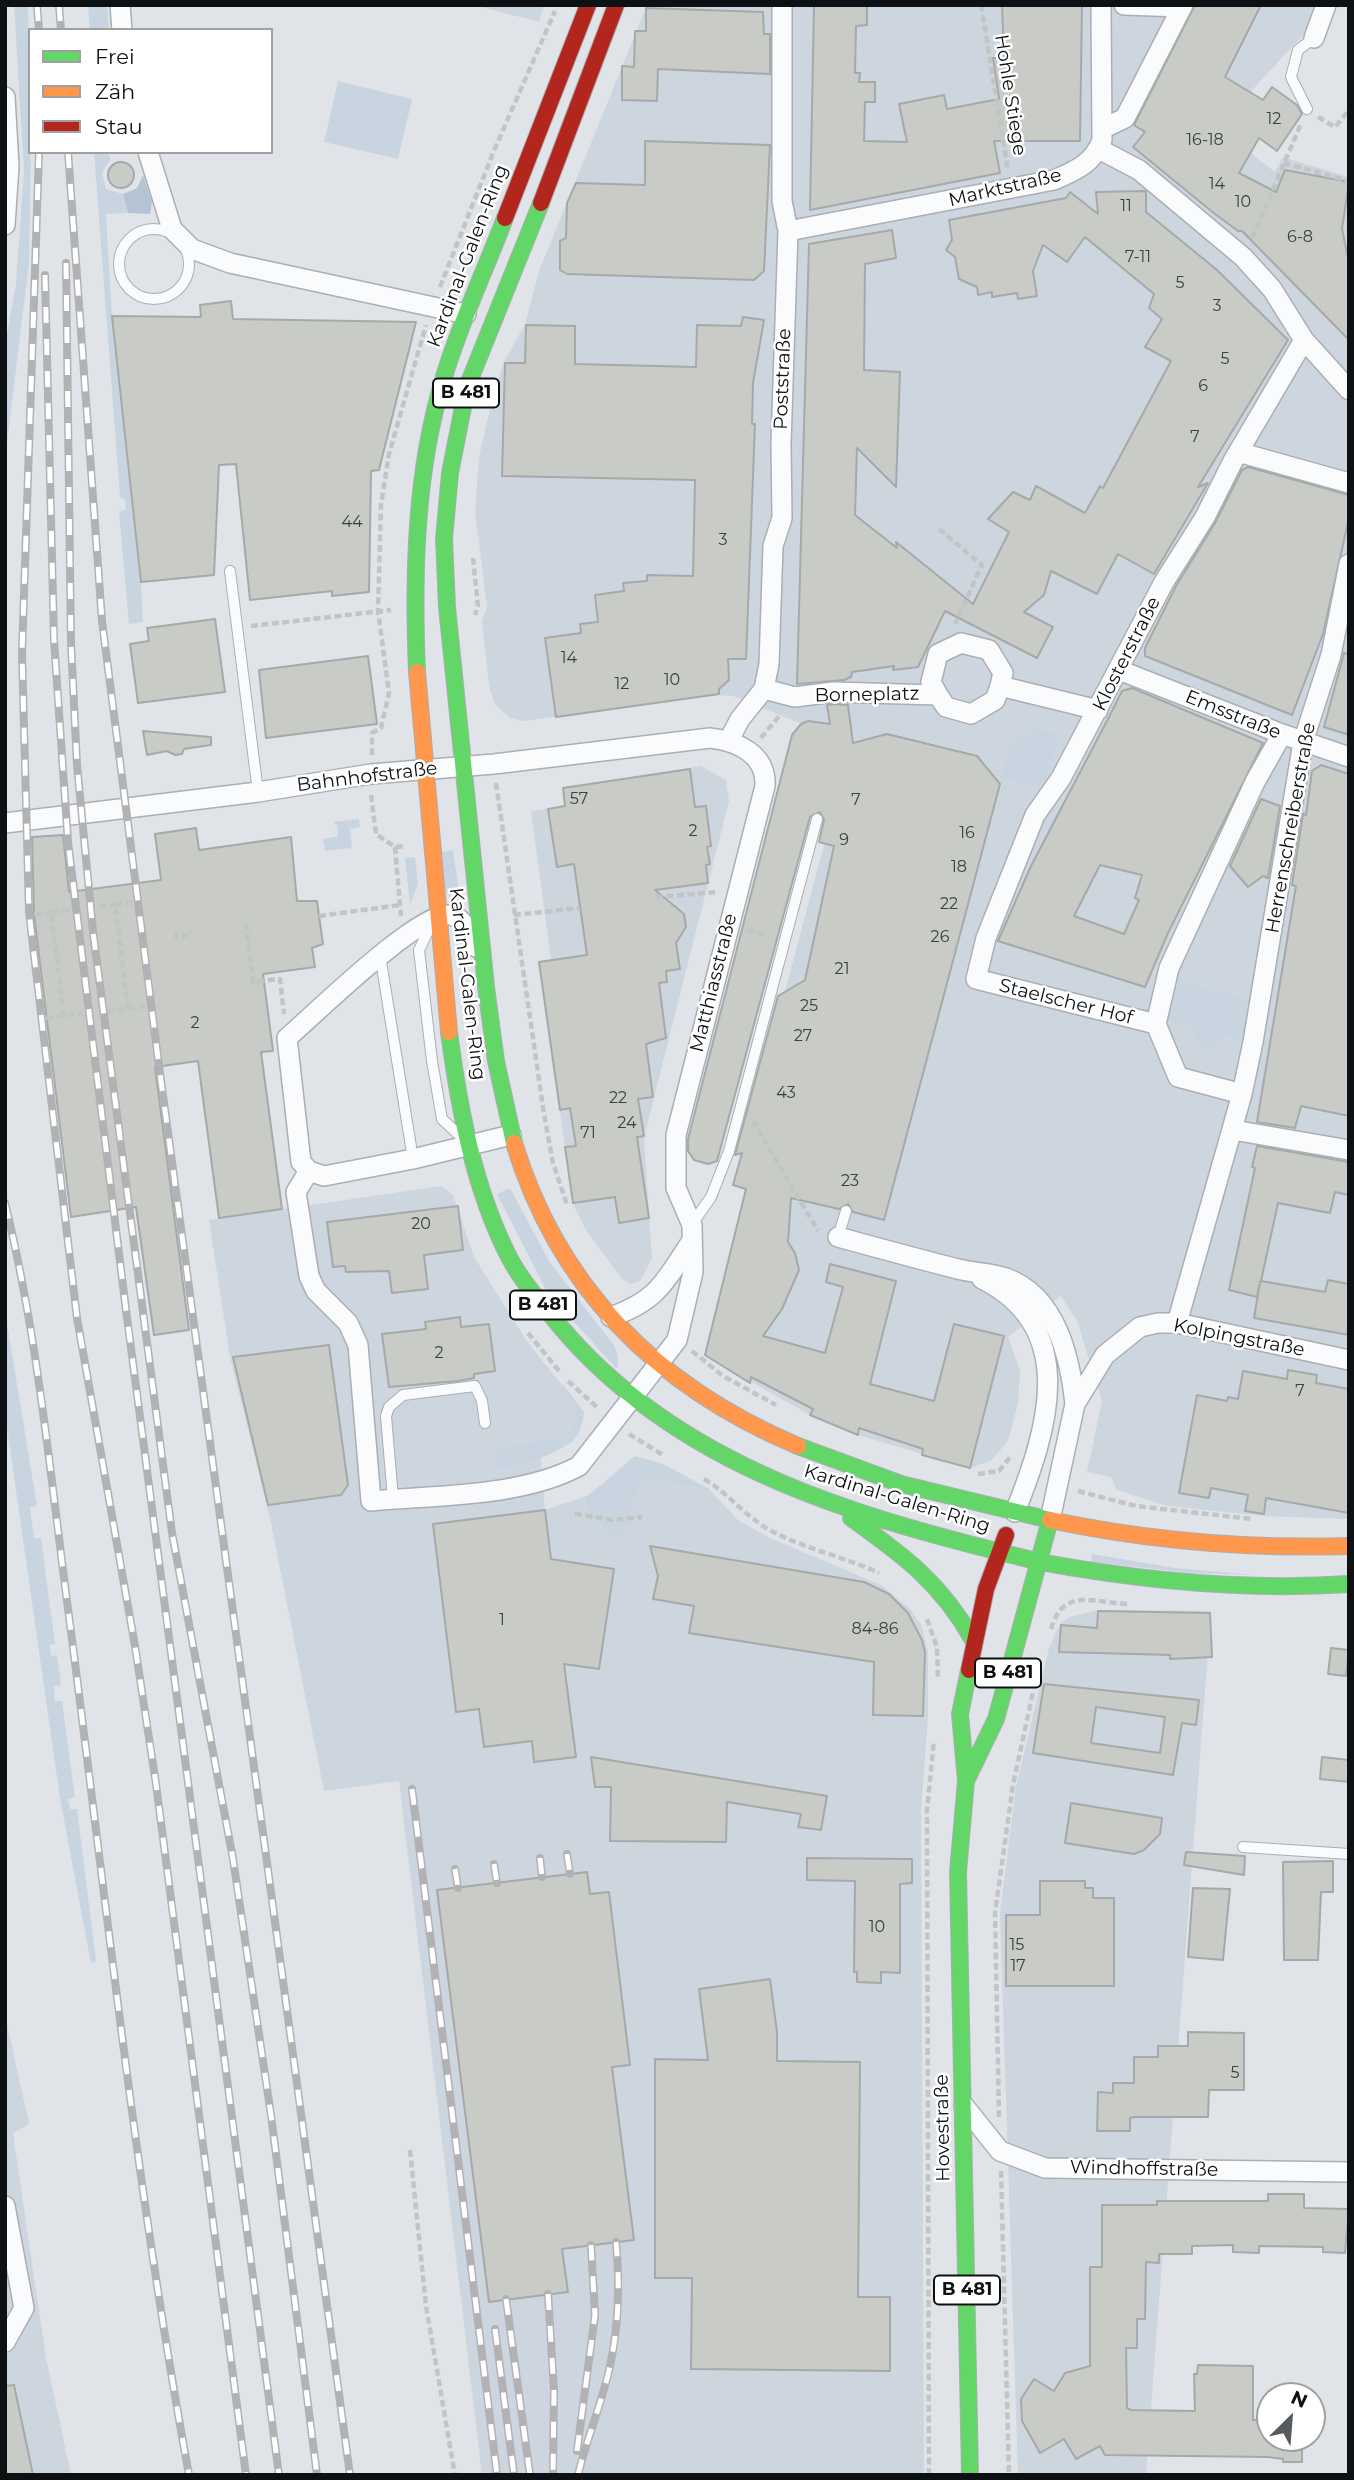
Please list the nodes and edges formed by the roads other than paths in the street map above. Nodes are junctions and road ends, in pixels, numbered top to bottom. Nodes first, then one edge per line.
1 (120, 5) edge
2 (588, 5) edge
3 (616, 5) edge
4 (782, 5) edge
5 (1101, 5) edge
6 (1124, 5) edge
7 (1326, 5) edge
8 (1182, 6) edge
9 (122, 28) edge
10 (1314, 38) joint
11 (5, 97) edge
12 (1307, 109) road end
13 (1102, 129) junction
14 (1099, 149) junction
15 (149, 154) edge
16 (5, 225) edge
17 (788, 231) junction
18 (181, 241) junction
19 (466, 314) junction
20 (1304, 340) junction
21 (1349, 390) edge
22 (1238, 452) junction
23 (1349, 483) edge
24 (1349, 564) edge
25 (230, 571) dead end
26 (1119, 670) junction
27 (1000, 686) junction
28 (764, 689) junction
29 (938, 695) junction
30 (1098, 710) junction
31 (1282, 734) junction
32 (729, 740) junction
33 (1303, 742) junction
34 (1349, 757) edge
35 (462, 766) junction
36 (422, 769) junction
37 (258, 792) junction
38 (817, 819) dead end
39 (5, 823) edge
40 (436, 916) junction
41 (380, 955) junction
42 (485, 965) junction
43 (976, 979) joint
44 (1156, 1024) junction
45 (1242, 1094) junction
46 (1233, 1130) junction
47 (511, 1135) junction
48 (470, 1146) junction
49 (1349, 1150) edge
50 (413, 1159) junction
51 (309, 1171) junction
52 (846, 1211) dead end
53 (691, 1233) junction
54 (838, 1237) joint
55 (966, 1271) junction
56 (611, 1317) junction
57 (1177, 1324) junction
58 (1349, 1360) edge
59 (660, 1365) junction
60 (633, 1400) junction
61 (1075, 1404) junction
62 (485, 1423) dead end
63 (393, 1499) junction
64 (831, 1504) junction
65 (1015, 1512) junction
66 (1050, 1520) junction
67 (1349, 1546) edge
68 (999, 1552) junction
69 (1040, 1562) junction
70 (1349, 1584) edge
71 (973, 1640) junction
72 (966, 1781) junction
73 (1243, 1847) dead end
74 (1349, 1854) edge
75 (964, 2106) junction
76 (1349, 2172) edge
77 (5, 2206) edge
78 (5, 2342) edge
79 (970, 2475) edge

1 - 9 street
2 - 19 main road, Kardinal-Galen-Ring / B 481
3 - 35 main road, Kardinal-Galen-Ring / B 481
4 - 17 street, Poststraße
5 - 13 street
6 - 8 street
7 - 10 street
8 - 13 street
10 - 12 lane
11 - 16 street
13 - 14 street
14 - 17 street, Marktstraße
14 - 20 street
15 - 18 street
17 - 28 street, Poststraße
18 - 18 lane
18 - 19 street
19 - 36 main road, Kardinal-Galen-Ring / B 481
20 - 21 street
20 - 22 street, Klosterstraße
22 - 23 street
22 - 26 street, Klosterstraße
24 - 33 street, Herrenschreiberstraße
25 - 37 lane
26 - 30 street, Klosterstraße
26 - 31 street, Emsstraße
27 - 29 street, Borneplatz
27 - 29 street, Borneplatz
27 - 30 street
28 - 29 street, Borneplatz
28 - 32 street, Poststraße
30 - 43 street, Klosterstraße
31 - 33 street, Emsstraße
31 - 44 street, Herrenschreiberstraße
32 - 35 street, Bahnhofstraße
32 - 53 street, Matthiasstraße
33 - 34 street, Emsstraße
33 - 45 street, Herrenschreiberstraße
35 - 36 street, Bahnhofstraße
35 - 42 main road, Kardinal-Galen-Ring / B 481
36 - 37 street, Bahnhofstraße
36 - 40 main road, Kardinal-Galen-Ring / B 481
37 - 39 street, Bahnhofstraße
38 - 53 lane
40 - 41 street
40 - 42 street
40 - 48 main road, Kardinal-Galen-Ring / B 481
41 - 50 lane
41 - 51 street
42 - 47 main road, Kardinal-Galen-Ring / B 481
43 - 44 street, Staelscher Hof
44 - 45 street
45 - 46 street, Herrenschreiberstraße
46 - 49 street
46 - 57 street, Herrenschreiberstraße
47 - 48 street
47 - 56 main road, Kardinal-Galen-Ring / B 481
48 - 50 street
48 - 60 main road, Kardinal-Galen-Ring / B 481
50 - 51 street
51 - 63 street
52 - 54 lane
53 - 56 street
53 - 59 street, Matthiasstraße
54 - 55 street
55 - 61 street
55 - 65 street
56 - 59 main road, Kardinal-Galen-Ring / B 481
57 - 58 street, Kolpingstraße
57 - 61 street, Kolpingstraße
59 - 60 street, Matthiasstraße
59 - 65 main road, Kardinal-Galen-Ring / B 481
60 - 63 street, Matthiasstraße
60 - 64 main road, Kardinal-Galen-Ring / B 481
61 - 66 street, Kolpingstraße
62 - 63 lane
64 - 68 main road, Kardinal-Galen-Ring / B 481
64 - 71 main road
65 - 66 main road, Kardinal-Galen-Ring / B 481
65 - 68 main road, B 481
66 - 67 main road, Kardinal-Galen-Ring
66 - 69 main road, B 481
68 - 69 main road, Kardinal-Galen-Ring / B 481
68 - 71 main road, Hovestraße / B 481
69 - 70 main road, Kardinal-Galen-Ring
69 - 72 main road, Hovestraße / B 481
71 - 72 main road, Hovestraße / B 481
72 - 75 main road, Hovestraße / B 481
73 - 74 lane
75 - 76 street, Windhoffstraße
75 - 79 main road, Hovestraße / B 481
77 - 78 street

